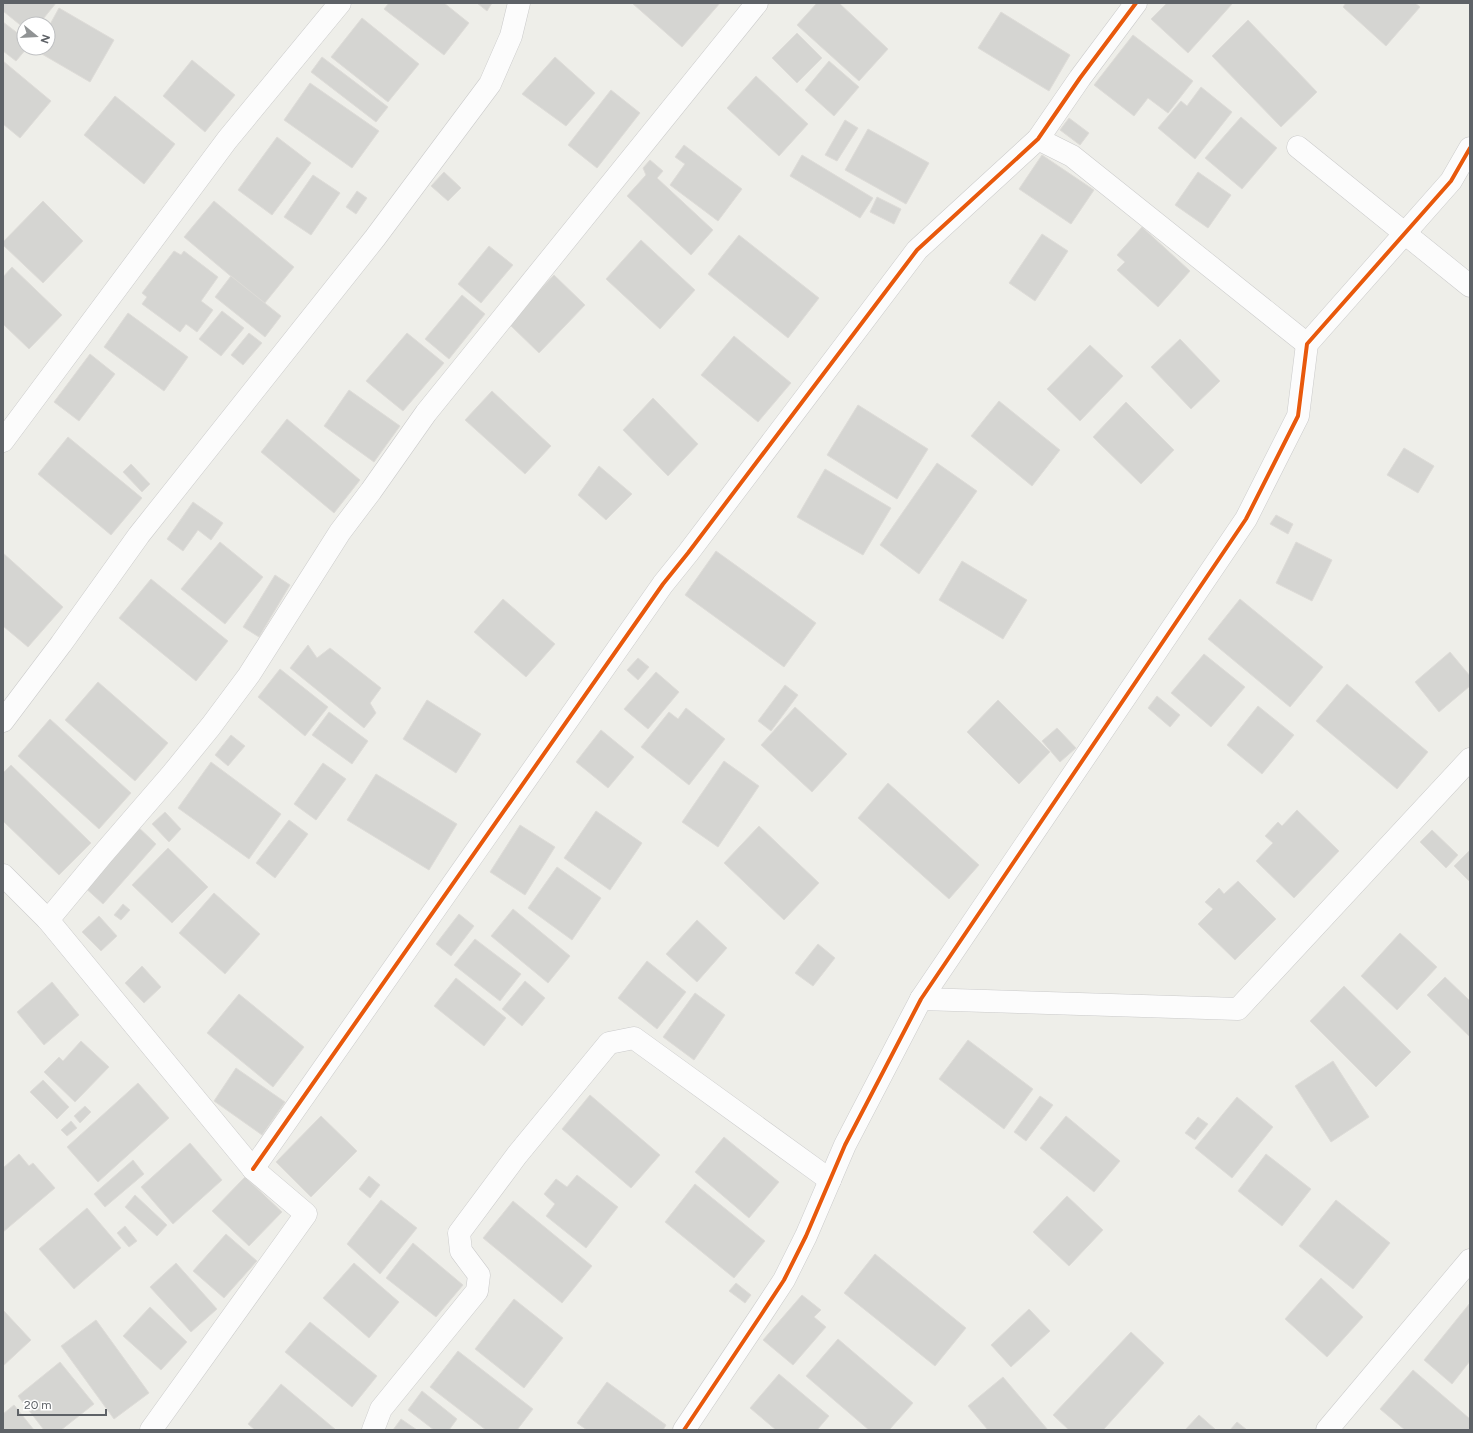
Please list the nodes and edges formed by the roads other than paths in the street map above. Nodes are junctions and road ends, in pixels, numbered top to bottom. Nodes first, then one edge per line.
1 (340, 3) edge
2 (519, 3) edge
3 (757, 3) edge
4 (1136, 3) edge
5 (1038, 139) junction
6 (1298, 147) dead end
7 (1470, 148) edge
8 (1405, 233) junction
9 (1470, 286) edge
10 (1307, 344) junction
11 (3, 441) edge
12 (3, 721) edge
13 (1470, 758) edge
14 (3, 875) edge
15 (48, 920) junction
16 (921, 999) junction
17 (253, 1168) junction
18 (830, 1180) junction
19 (1470, 1260) edge
20 (151, 1430) edge
21 (373, 1430) edge
22 (684, 1430) edge
23 (1327, 1430) edge

1 - 11 street
2 - 12 street
3 - 15 street
4 - 5 street
5 - 10 street
5 - 17 street
6 - 8 street
7 - 8 street
8 - 9 street
8 - 10 street
10 - 16 street
13 - 16 street
14 - 15 street
15 - 17 street
16 - 18 street
17 - 20 street
18 - 21 street
18 - 22 street
19 - 23 street

